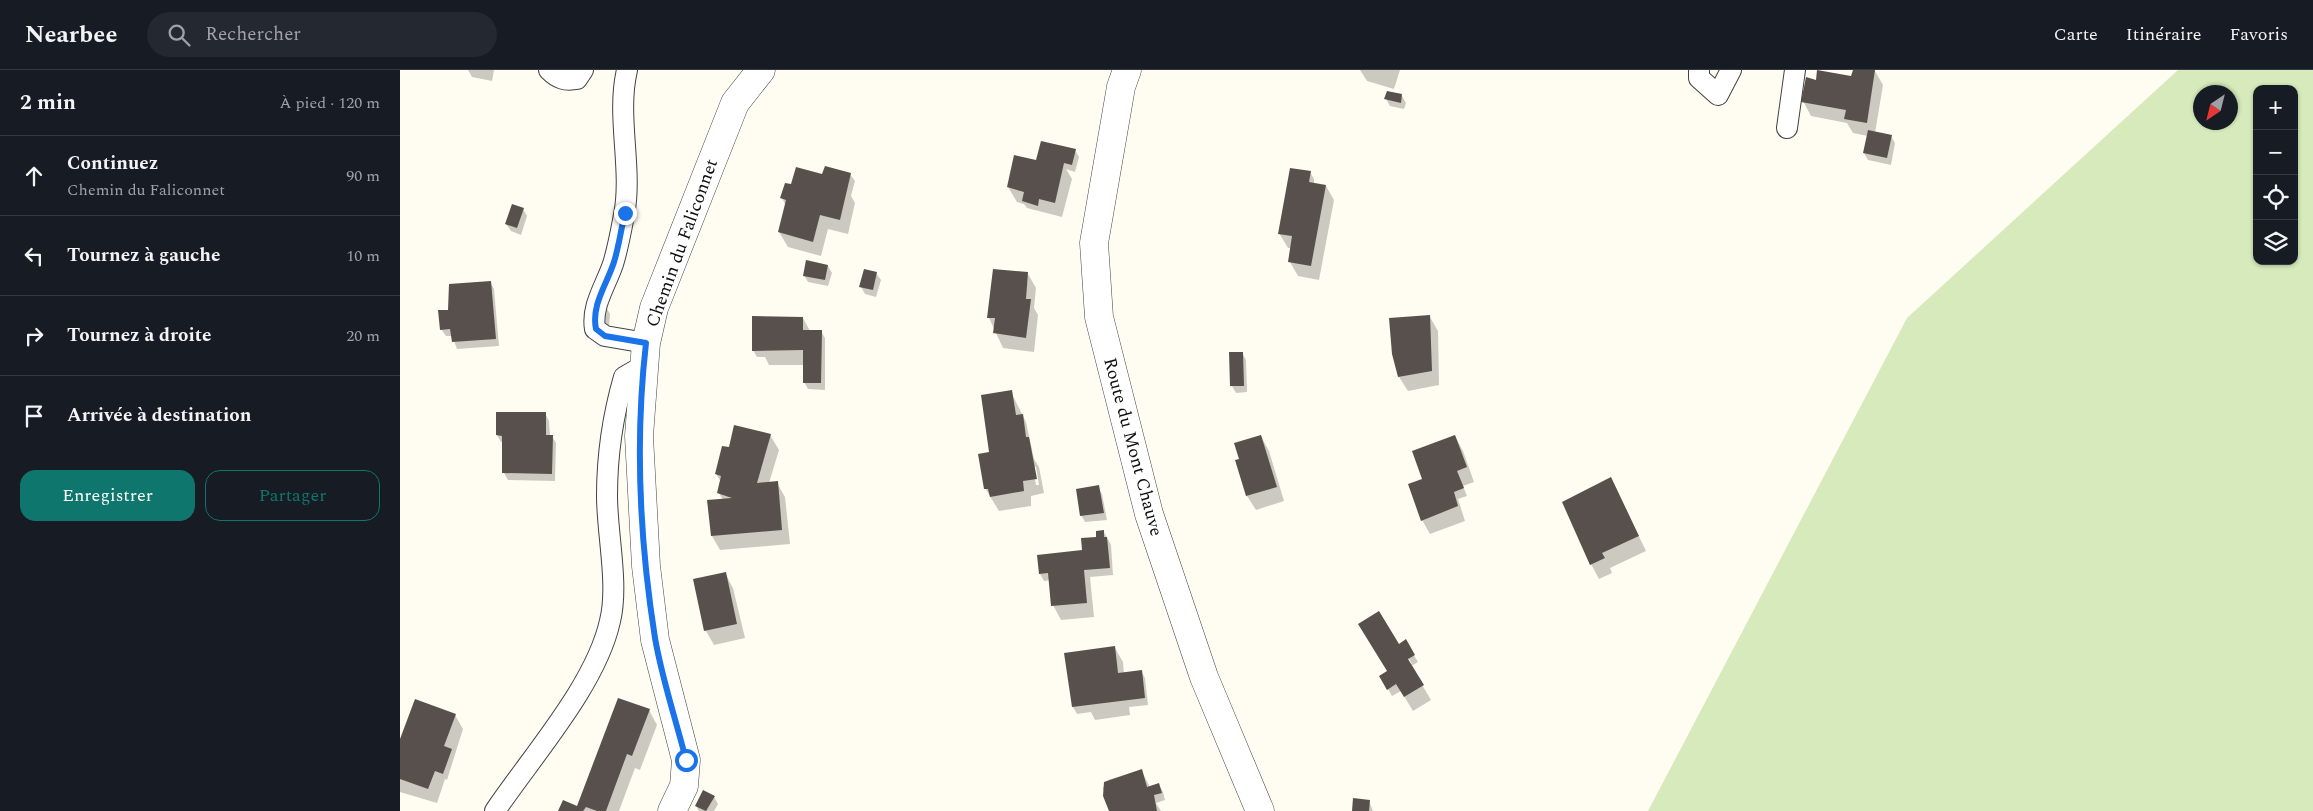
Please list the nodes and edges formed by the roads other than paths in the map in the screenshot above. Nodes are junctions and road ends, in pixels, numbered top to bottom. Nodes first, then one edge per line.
1 (549, 70) edge
2 (583, 70) edge
3 (627, 70) edge
4 (761, 70) edge
5 (1127, 70) edge
6 (1699, 70) edge
7 (1731, 70) edge
8 (1796, 70) edge
9 (1787, 128) dead end
10 (644, 354) junction
11 (495, 811) edge
12 (672, 811) edge
13 (1260, 811) edge

1 - 2 lane
3 - 10 lane
4 - 10 street, Chemin du Faliconnet
5 - 13 street, Route du Mont Chauve
6 - 7 lane
8 - 9 lane
10 - 11 lane
10 - 12 street, Chemin du Faliconnet

